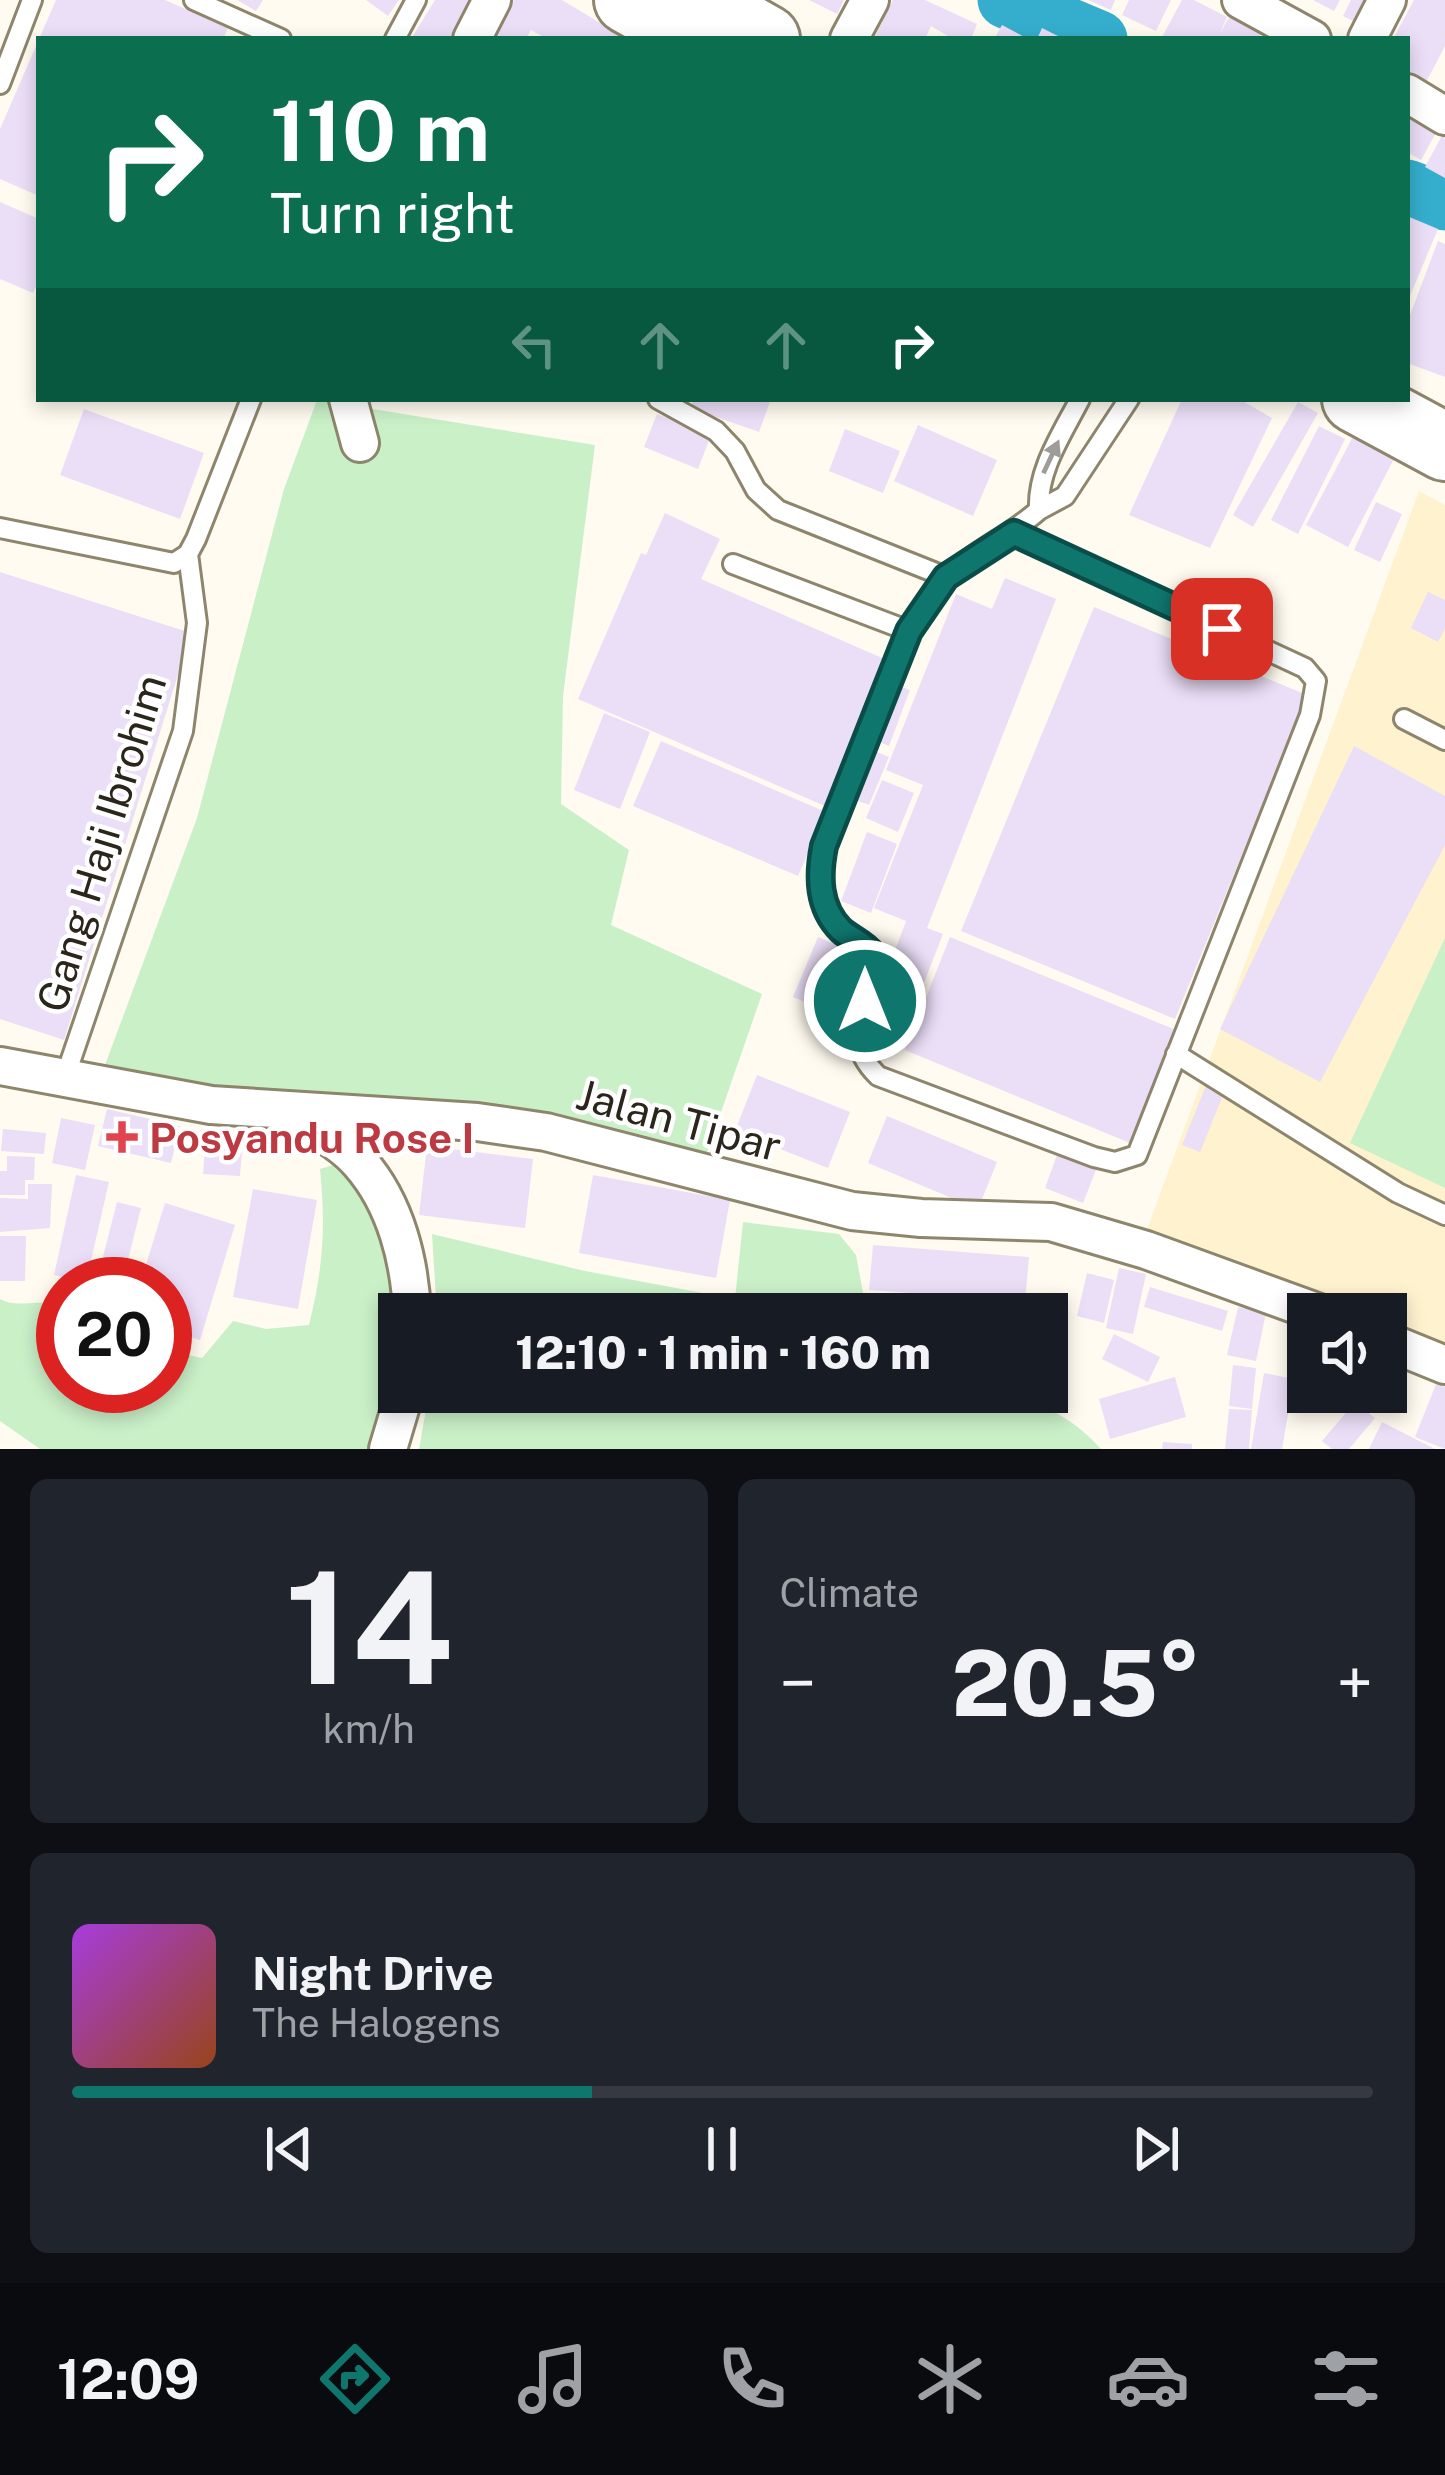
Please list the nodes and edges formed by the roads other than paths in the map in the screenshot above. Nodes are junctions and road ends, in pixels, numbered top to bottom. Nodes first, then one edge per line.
1 (32, 0) edge
2 (194, 0) edge
3 (416, 0) edge
4 (492, 0) edge
5 (628, 0) edge
6 (698, 0) edge
7 (870, 0) edge
8 (1241, 0) edge
9 (1387, 0) edge
10 (274, 36) edge
11 (396, 36) edge
12 (474, 36) edge
13 (693, 36) edge
14 (761, 36) edge
15 (851, 36) edge
16 (1307, 36) edge
17 (1369, 36) edge
18 (0, 84) edge
19 (1410, 95) edge
20 (1445, 116) edge
21 (1410, 388) edge
22 (249, 402) edge
23 (349, 402) edge
24 (663, 402) edge
25 (1079, 402) edge
26 (1128, 402) edge
27 (1362, 402) edge
28 (1445, 407) edge
29 (360, 443) dead end
30 (1445, 447) edge
31 (1040, 510) junction
32 (0, 527) edge
33 (1014, 533) junction
34 (188, 554) junction
35 (733, 564) dead end
36 (946, 577) junction
37 (909, 631) junction
38 (1404, 719) dead end
39 (1445, 740) edge
40 (1176, 1054) junction
41 (0, 1066) edge
42 (64, 1080) junction
43 (289, 1112) junction
44 (1445, 1215) edge
45 (410, 1293) edge
46 (1287, 1301) edge
47 (1407, 1349) edge
48 (1445, 1364) edge
49 (399, 1413) edge
50 (388, 1449) edge

1 - 18 lane
2 - 10 lane
3 - 11 lane
4 - 12 street
5 - 13 highway
6 - 14 highway
7 - 15 street
8 - 16 street
9 - 17 street
19 - 20 street
21 - 28 highway
22 - 34 lane
23 - 29 street
24 - 36 lane
31 -> 25 lane
26 - 31 lane
27 - 30 highway
31 - 33 lane
32 - 34 lane
33 - 36 lane
33 - 40 lane
34 - 42 lane, Gang Haji Ibrohim
35 - 37 lane
36 - 37 lane
37 - 40 lane
38 - 39 lane
40 - 44 lane
41 - 42 street, Jalan Tipar
42 - 43 street, Jalan Tipar
43 - 45 street
43 - 46 street, Jalan Tipar
47 - 48 street
49 - 50 street

